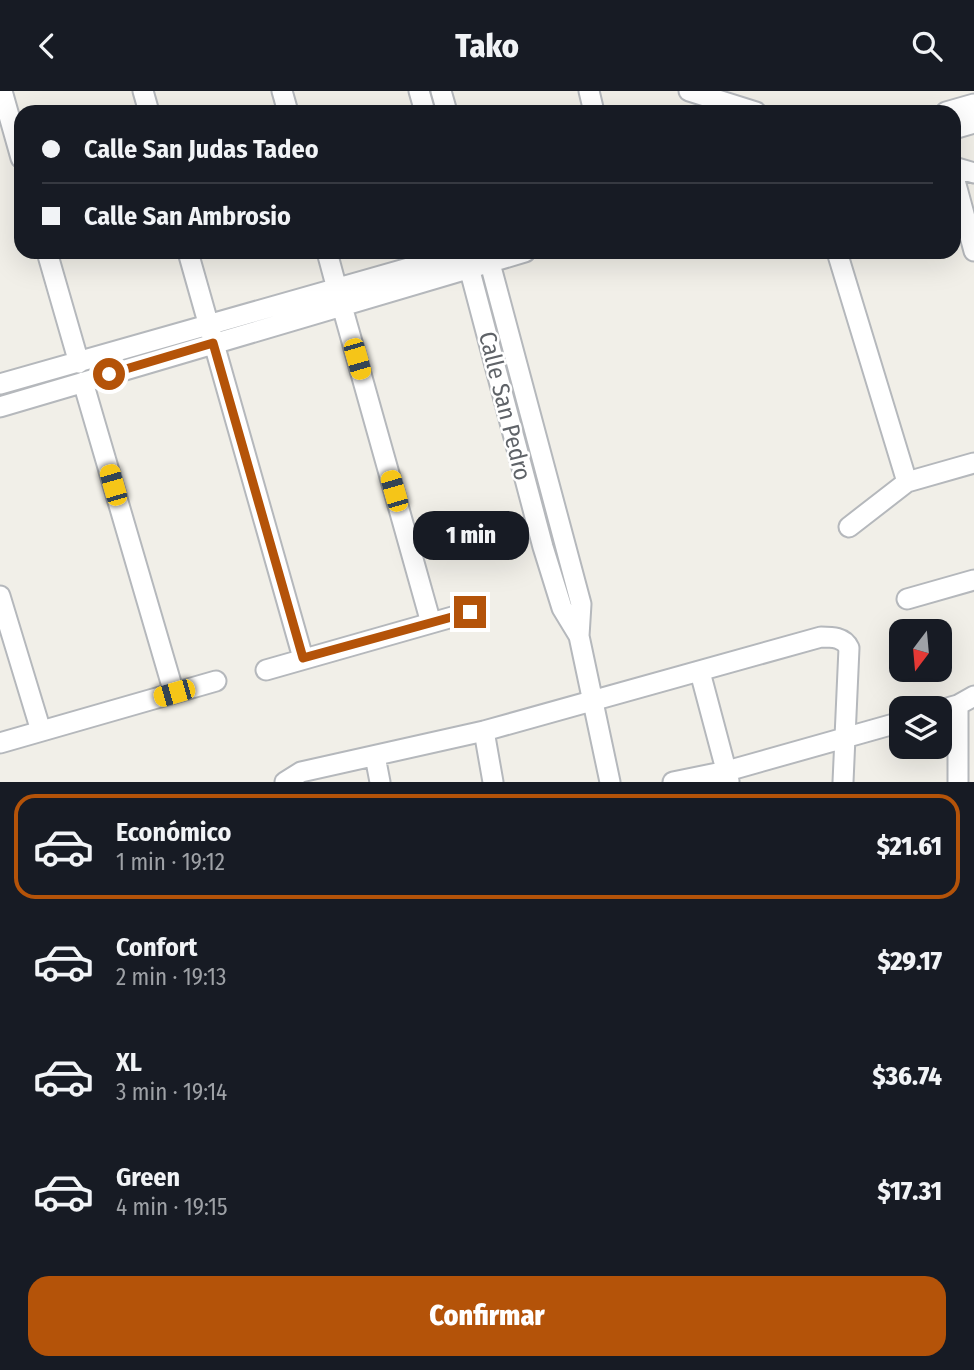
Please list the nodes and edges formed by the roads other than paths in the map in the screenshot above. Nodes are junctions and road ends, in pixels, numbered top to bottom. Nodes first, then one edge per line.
1 (2, 91) edge
2 (689, 91) edge
3 (734, 105) edge
4 (14, 133) edge
5 (961, 203) edge
6 (974, 251) edge
7 (49, 259) edge
8 (190, 259) edge
9 (329, 259) edge
10 (461, 259) edge
11 (468, 259) edge
12 (489, 259) edge
13 (839, 259) edge
14 (340, 297) junction
15 (211, 334) junction
16 (81, 372) junction
17 (0, 384) edge
18 (0, 407) edge
19 (974, 463) edge
20 (906, 482) junction
21 (849, 527) dead end
22 (974, 580) edge
23 (0, 596) edge
24 (907, 599) dead end
25 (470, 612) dead end
26 (431, 622) junction
27 (579, 636) junction
28 (303, 658) junction
29 (266, 670) dead end
30 (700, 672) junction
31 (216, 681) dead end
32 (174, 693) junction
33 (594, 701) junction
34 (961, 704) edge
35 (889, 726) edge
36 (41, 731) junction
37 (484, 731) junction
38 (846, 739) junction
39 (0, 743) edge
40 (375, 756) junction
41 (728, 776) edge
42 (285, 782) edge
43 (380, 782) edge
44 (493, 782) edge
45 (610, 782) edge
46 (673, 782) edge
47 (843, 782) edge
48 (958, 782) edge

1 - 4 street
2 - 3 street
5 - 6 street
7 - 16 street
8 - 15 street
9 - 14 street
10 - 14 street
11 - 27 street, Calle San Pedro
12 - 27 street, Calle San Pedro
13 - 20 street
14 - 15 street
14 - 26 street
15 - 16 street
15 - 28 street
16 - 17 street
16 - 18 street
16 - 32 street
19 - 20 street
20 - 21 street
22 - 24 street
23 - 36 street
25 - 26 street
26 - 28 street
27 - 33 street, Calle San Pedro
28 - 29 street
30 - 33 street
30 - 38 street
30 - 41 street
31 - 32 street
32 - 36 street
33 - 37 street
33 - 45 street, Calle San Pedro
34 - 48 street
35 - 38 street
36 - 39 street
37 - 40 street
37 - 44 street
38 - 41 street
38 - 47 street
40 - 42 street
40 - 43 street
41 - 46 street

